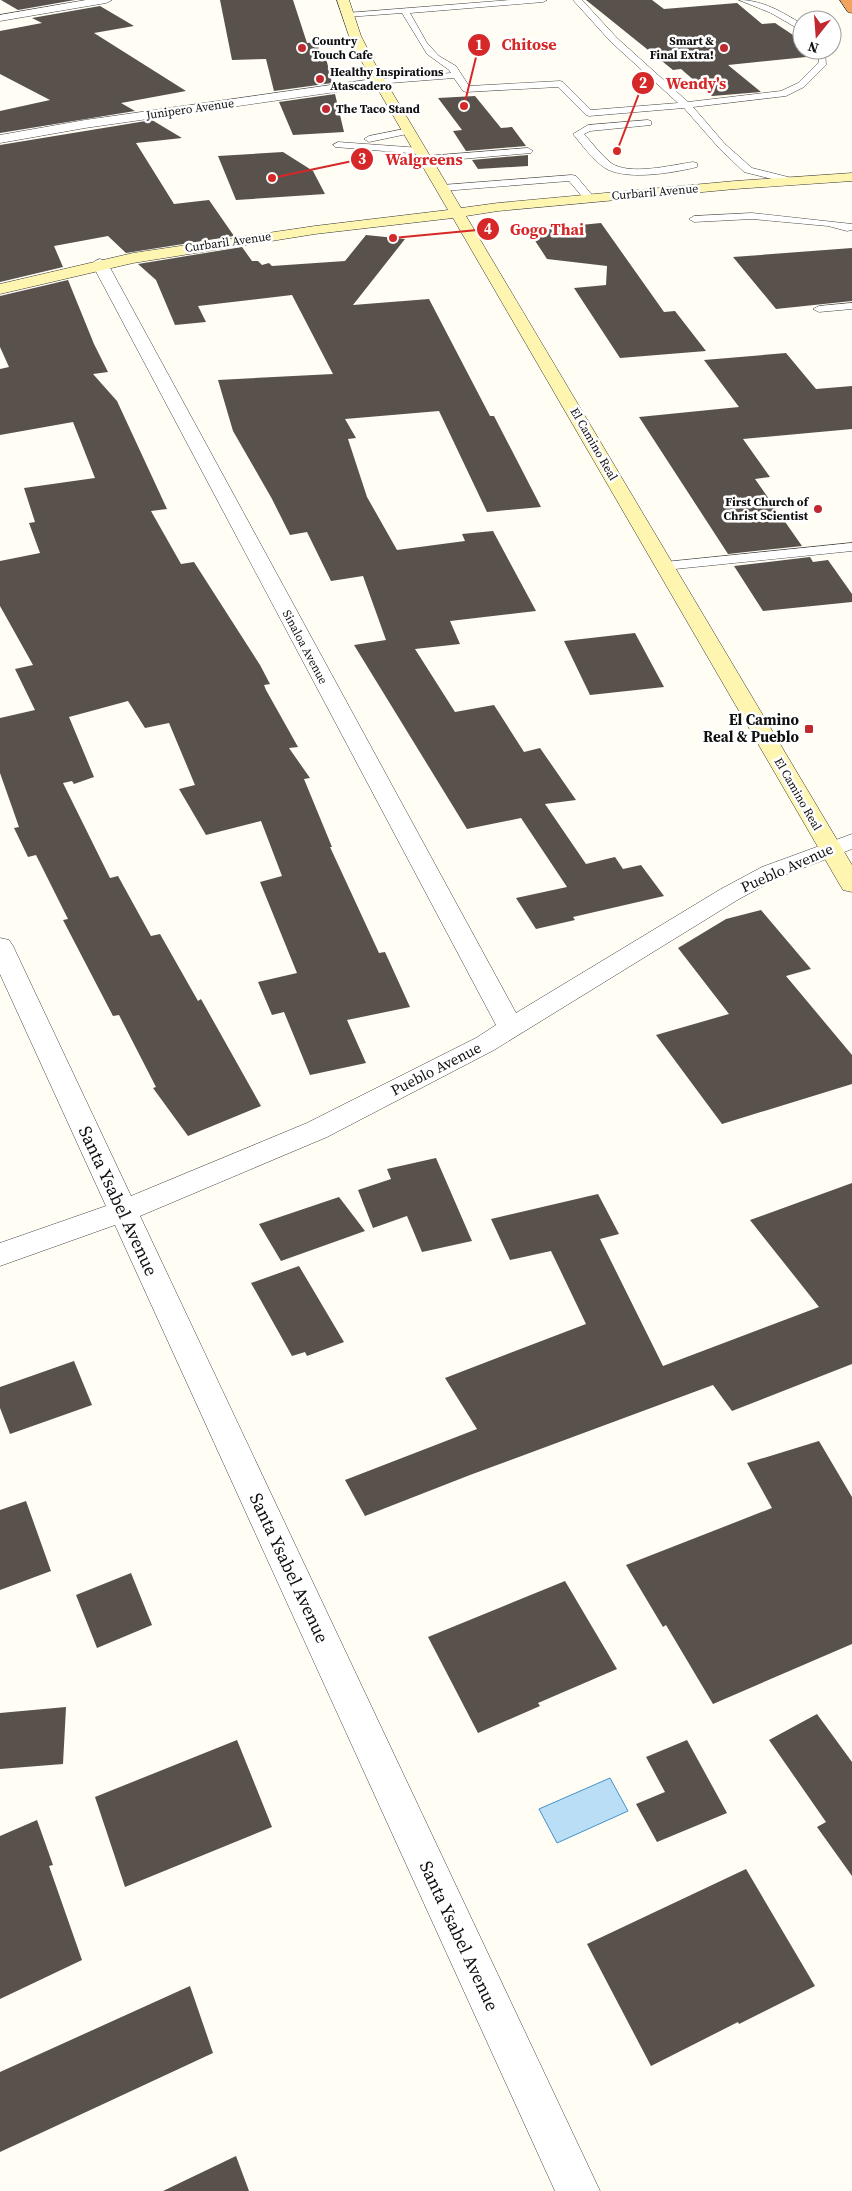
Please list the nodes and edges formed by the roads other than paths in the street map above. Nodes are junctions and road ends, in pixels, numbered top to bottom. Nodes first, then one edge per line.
1 (106, 0) edge
2 (343, 0) edge
3 (543, 0) edge
4 (577, 0) edge
5 (743, 0) edge
6 (846, 0) edge
7 (852, 10) edge
8 (405, 12) junction
9 (347, 15) junction
10 (0, 18) edge
11 (792, 22) edge
12 (823, 60) edge
13 (456, 75) junction
14 (380, 82) junction
15 (687, 105) junction
16 (648, 122) dead end
17 (409, 131) junction
18 (0, 139) edge
19 (528, 151) dead end
20 (424, 155) junction
21 (692, 165) dead end
22 (748, 170) junction
23 (851, 180) edge
24 (792, 181) junction
25 (735, 185) junction
26 (443, 188) junction
27 (589, 198) junction
28 (459, 213) junction
29 (694, 219) dead end
30 (850, 229) edge
31 (100, 264) junction
32 (0, 289) edge
33 (852, 306) edge
34 (819, 309) dead end
35 (852, 546) edge
36 (665, 566) junction
37 (841, 845) edge
38 (852, 886) edge
39 (0, 946) edge
40 (511, 1029) junction
41 (123, 1211) junction
42 (0, 1255) edge
43 (578, 2191) edge

1 - 10 street
2 - 9 main road, El Camino Real
3 - 8 lane
4 - 15 lane
5 - 11 lane
6 - 7 highway
8 - 9 lane
8 - 13 lane
9 - 14 main road, El Camino Real
12 - 15 lane
13 - 14 lane
13 - 15 lane
14 - 17 main road, El Camino Real
14 - 18 street, Junipero Avenue
15 - 22 lane
16 - 21 lane
17 - 20 main road, El Camino Real
17 - 20 lane
19 - 20 lane
20 - 26 main road, El Camino Real
22 - 24 lane
22 - 25 lane
23 - 24 main road, Curbaril Avenue
23 - 28 main road, Curbaril Avenue
24 - 25 main road, Curbaril Avenue
25 - 27 main road, Curbaril Avenue
26 - 27 lane
26 - 28 main road, El Camino Real
27 - 28 main road, Curbaril Avenue
28 - 31 main road, Curbaril Avenue
28 - 36 main road, El Camino Real
29 - 30 lane
31 - 32 main road, Curbaril Avenue
31 - 40 street, Sinaloa Avenue
33 - 34 lane
35 - 36 lane
36 - 37 main road, El Camino Real
37 - 38 main road, El Camino Real
37 - 40 street, Pueblo Avenue
39 - 41 street, Santa Ysabel Avenue
40 - 41 street, Pueblo Avenue
41 - 42 street, Pueblo Avenue
41 - 43 street, Santa Ysabel Avenue

